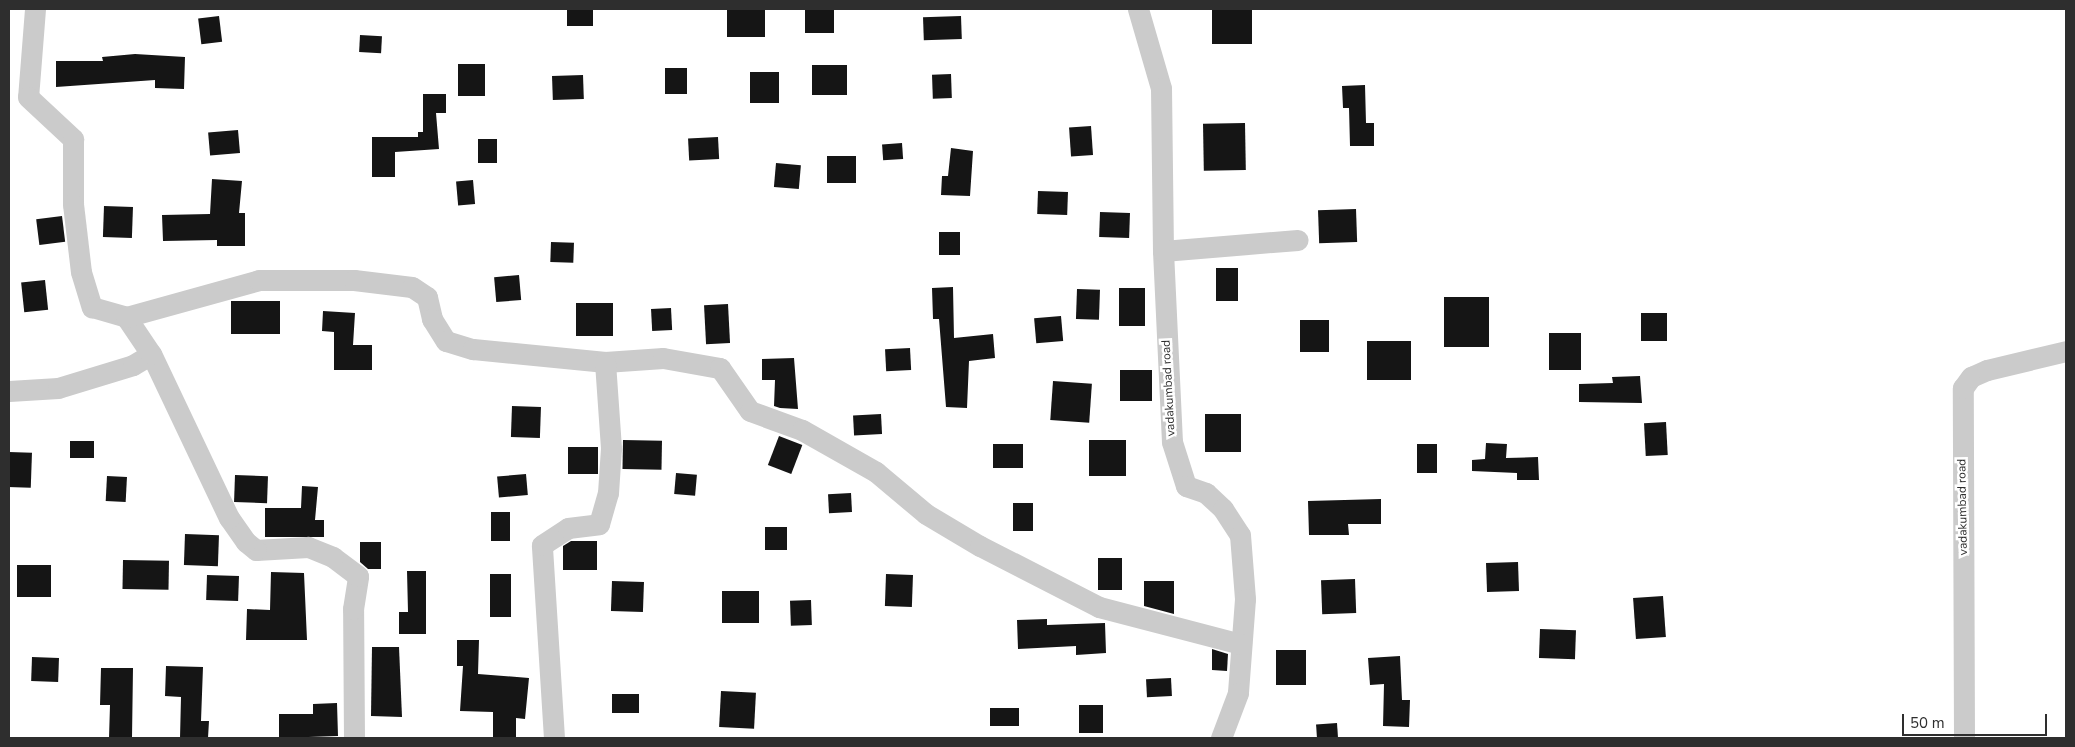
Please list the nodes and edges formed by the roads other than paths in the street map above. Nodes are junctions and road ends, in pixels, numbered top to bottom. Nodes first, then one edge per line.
1 (35, 9) edge
2 (1138, 9) edge
3 (1298, 240) dead end
4 (1163, 251) junction
5 (126, 317) junction
6 (2066, 351) edge
7 (151, 354) junction
8 (605, 362) junction
9 (9, 391) edge
10 (1241, 644) junction
11 (354, 738) edge
12 (554, 738) edge
13 (1220, 738) edge
14 (1964, 738) edge

1 - 5 street
2 - 4 street, vadakumbad road
3 - 4 street
4 - 10 street, vadakumbad road
5 - 7 street
5 - 8 street
6 - 14 street, vadakumbad road
7 - 9 street
7 - 11 street
8 - 10 street
8 - 12 street
10 - 13 street, vadakumbad road

